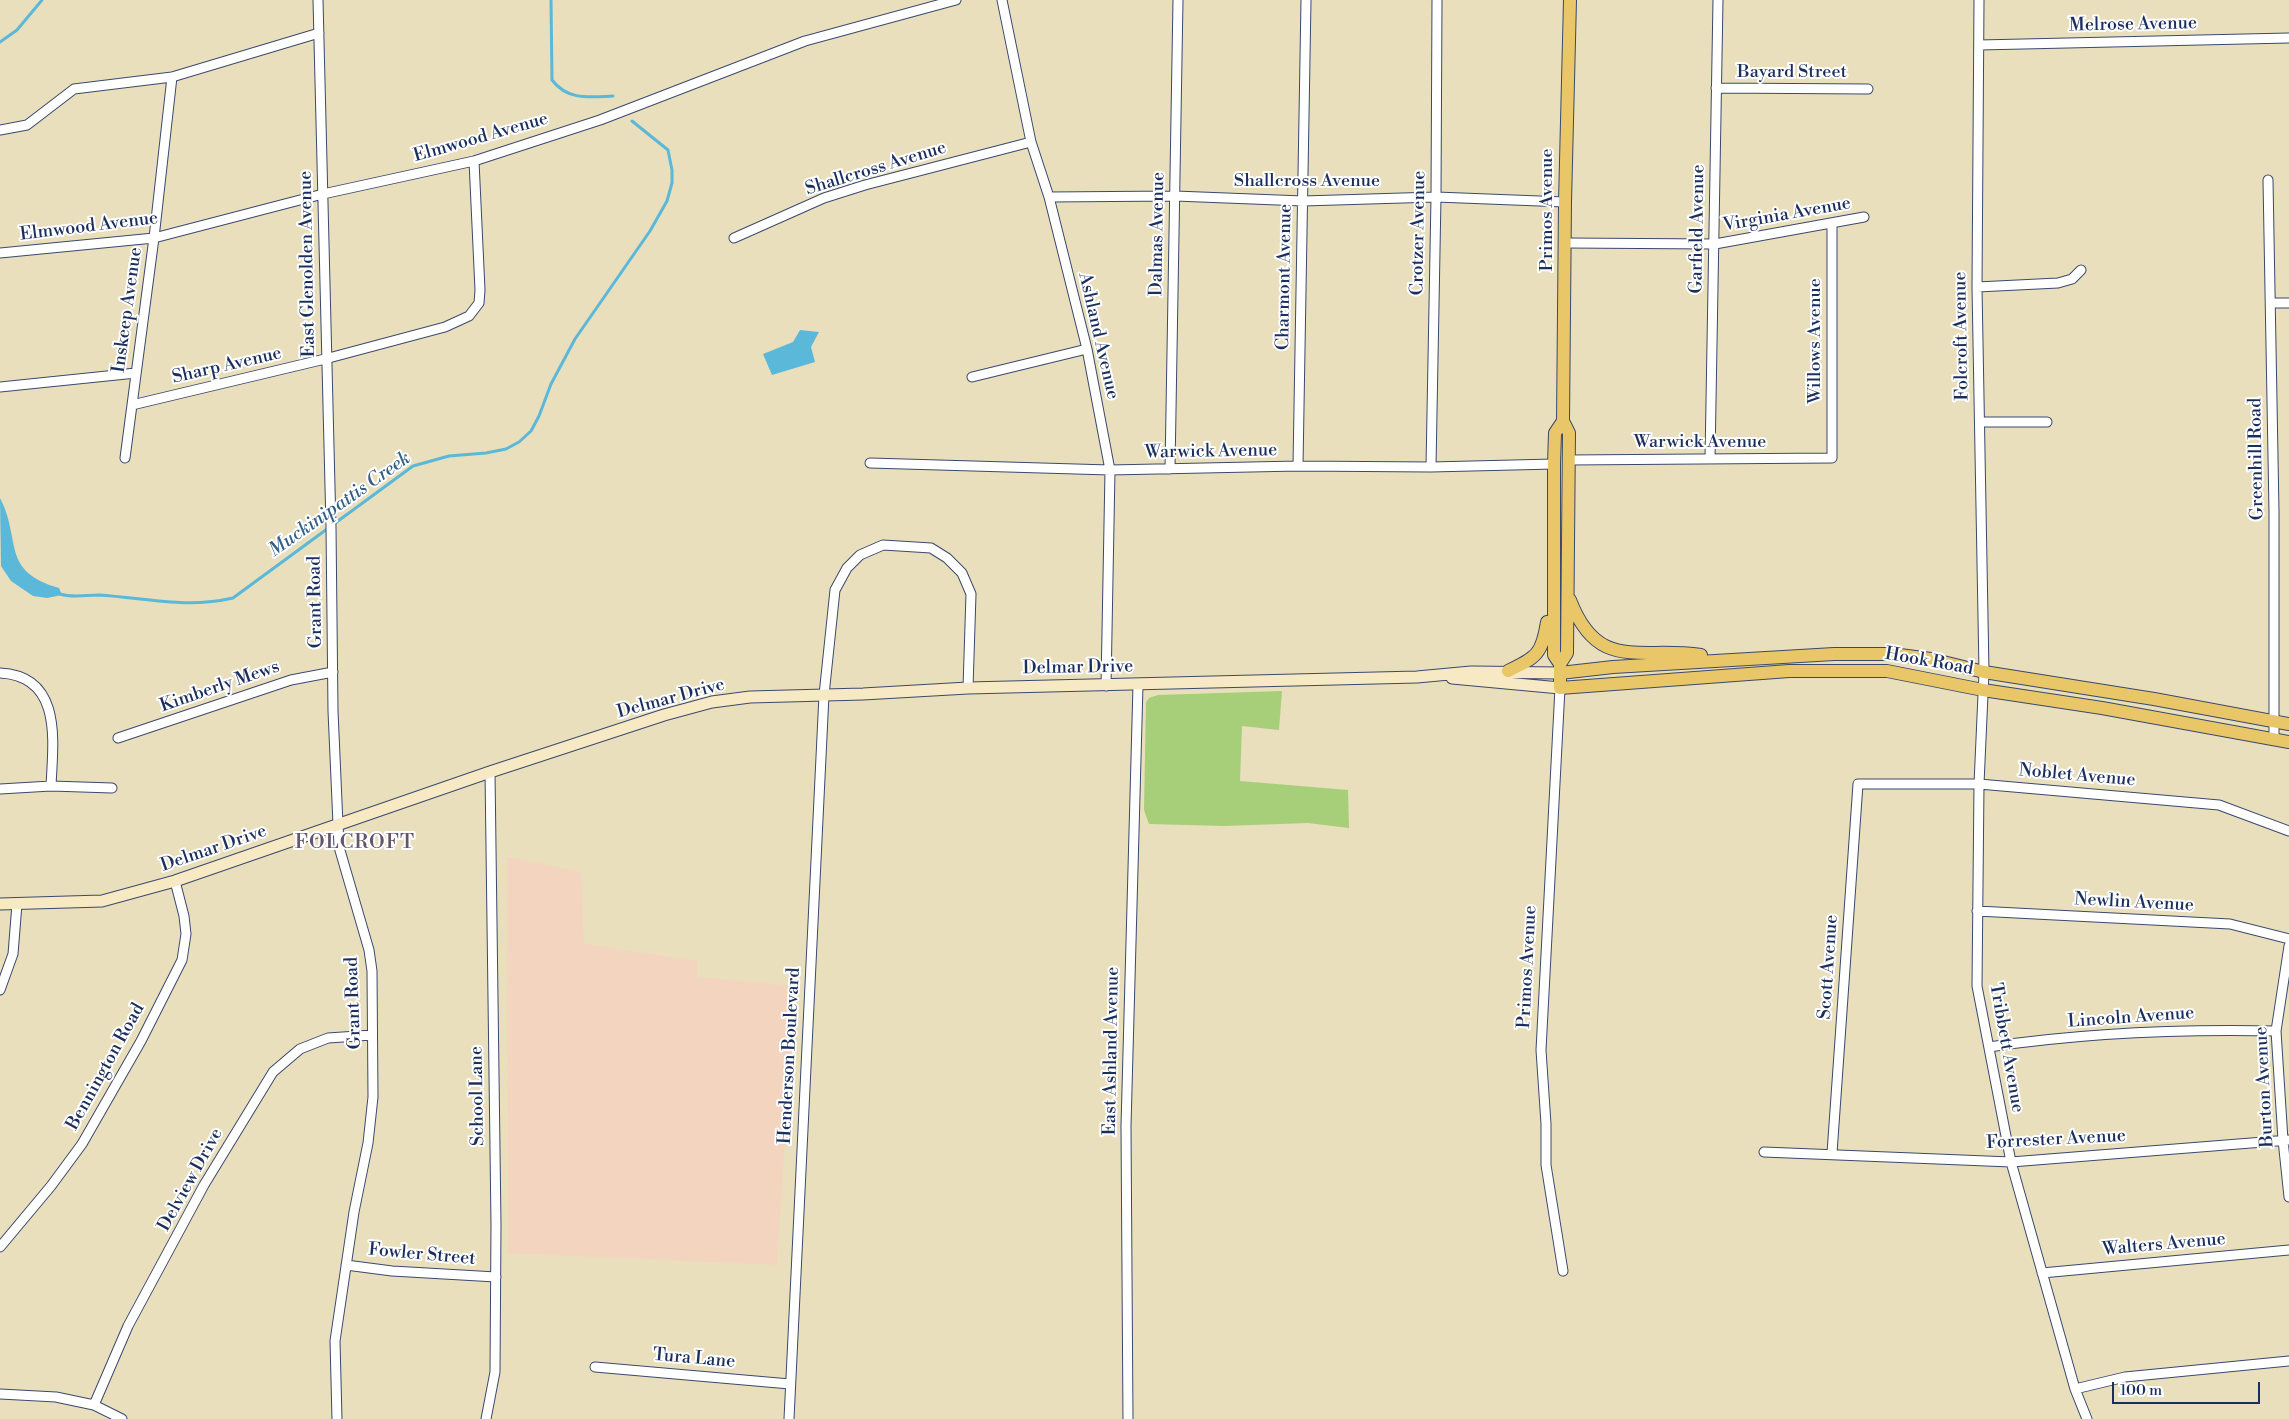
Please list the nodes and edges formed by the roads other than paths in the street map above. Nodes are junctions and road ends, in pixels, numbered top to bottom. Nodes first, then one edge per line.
1 (318, 0) edge
2 (956, 0) edge
3 (1002, 0) edge
4 (1178, 0) edge
5 (1306, 0) edge
6 (1437, 0) edge
7 (1570, 0) edge
8 (1718, 0) edge
9 (1979, 0) edge
10 (319, 33) junction
11 (2289, 38) edge
12 (1979, 45) junction
13 (172, 77) junction
14 (1716, 88) junction
15 (1868, 89) dead end
16 (0, 130) edge
17 (1031, 142) junction
18 (474, 161) junction
19 (2268, 180) dead end
20 (324, 194) junction
21 (1175, 196) junction
22 (1048, 197) junction
23 (1436, 197) junction
24 (1303, 201) junction
25 (1565, 202) junction
26 (1864, 217) dead end
27 (1832, 224) junction
28 (154, 238) junction
29 (734, 238) dead end
30 (1566, 243) junction
31 (1715, 244) junction
32 (0, 253) edge
33 (2081, 270) dead end
34 (1977, 286) junction
35 (2271, 303) junction
36 (2289, 303) edge
37 (1087, 349) junction
38 (326, 360) junction
39 (136, 373) junction
40 (972, 376) dead end
41 (0, 387) edge
42 (132, 405) junction
43 (1564, 421) junction
44 (1980, 422) junction
45 (2047, 422) dead end
46 (125, 458) dead end
47 (1832, 458) joint
48 (1710, 459) junction
49 (1569, 460) junction
50 (870, 463) dead end
51 (1554, 464) junction
52 (1298, 466) junction
53 (1431, 467) junction
54 (1170, 469) junction
55 (1110, 470) junction
56 (331, 527) joint
57 (1553, 592) junction
58 (1567, 592) junction
59 (1723, 660) junction
60 (1560, 668) junction
61 (1508, 671) junction
62 (333, 672) junction
63 (1984, 672) junction
64 (0, 673) edge
65 (1438, 676) junction
66 (1138, 685) junction
67 (1106, 686) junction
68 (968, 688) junction
69 (1560, 688) junction
70 (1983, 690) junction
71 (824, 695) junction
72 (2274, 720) junction
73 (2289, 724) edge
74 (118, 738) dead end
75 (2274, 739) junction
76 (2289, 742) edge
77 (490, 772) junction
78 (1858, 784) joint
79 (1979, 784) junction
80 (51, 786) junction
81 (112, 788) dead end
82 (0, 789) edge
83 (338, 825) junction
84 (2289, 831) edge
85 (175, 882) junction
86 (0, 904) edge
87 (17, 904) junction
88 (1976, 911) junction
89 (2289, 939) edge
90 (2289, 946) edge
91 (0, 990) edge
92 (2276, 1031) junction
93 (372, 1035) junction
94 (1989, 1047) junction
95 (2286, 1140) edge
96 (1764, 1152) dead end
97 (1832, 1153) junction
98 (2011, 1162) junction
99 (2289, 1197) edge
100 (0, 1248) edge
101 (2289, 1250) edge
102 (346, 1265) junction
103 (1563, 1271) dead end
104 (2042, 1273) junction
105 (496, 1277) junction
106 (2289, 1362) edge
107 (595, 1367) dead end
108 (790, 1384) junction
109 (2075, 1388) junction
110 (0, 1394) edge
111 (94, 1404) junction
112 (122, 1419) edge
113 (337, 1419) edge
114 (486, 1419) edge
115 (789, 1419) edge
116 (1128, 1419) edge
117 (2087, 1419) edge

1 - 10 street, East Glenolden Avenue
2 - 18 street, Elmwood Avenue
3 - 17 street, Ashland Avenue
4 - 21 street, Dalmas Avenue
5 - 24 street, Charmont Avenue
6 - 23 street, Crotzer Avenue
7 - 25 main road, Primos Avenue
8 - 14 street, Garfield Avenue
9 - 12 street, Folcroft Avenue
10 - 13 street
10 - 20 street, East Glenolden Avenue
11 - 12 street, Melrose Avenue
12 - 34 street, Folcroft Avenue
13 - 16 street
13 - 28 street, Inskeep Avenue
14 - 15 street, Bayard Street
14 - 31 street, Garfield Avenue
17 - 22 street, Ashland Avenue
17 - 29 street, Shallcross Avenue
18 - 20 street, Elmwood Avenue
18 - 38 street, Sharp Avenue
19 - 35 street, Greenhill Road
20 - 28 street, Elmwood Avenue
20 - 38 street, East Glenolden Avenue
21 - 22 street, Shallcross Avenue
21 - 24 street, Shallcross Avenue
21 - 54 street, Dalmas Avenue
22 - 37 street, Ashland Avenue
23 - 24 street, Shallcross Avenue
23 - 25 street, Shallcross Avenue
23 - 53 street, Crotzer Avenue
24 - 52 street, Charmont Avenue
25 - 30 main road, Primos Avenue
26 - 27 street, Virginia Avenue
27 - 31 street, Virginia Avenue
27 - 47 street, Willows Avenue
28 - 32 street, Elmwood Avenue
28 - 39 street, Inskeep Avenue
30 - 31 street, Virginia Avenue
30 - 43 main road, Primos Avenue
31 - 48 street, Garfield Avenue
33 - 34 street
34 - 44 street, Folcroft Avenue
35 - 36 street
35 - 72 street, Greenhill Road
37 - 40 street
37 - 55 street, Ashland Avenue
38 - 42 street, Sharp Avenue
38 - 56 street, East Glenolden Avenue
39 - 41 street
39 - 42 street, Inskeep Avenue
42 - 46 street, Inskeep Avenue
43 - 49 main road, Primos Avenue
43 - 51 main road, Primos Avenue
44 - 45 street
44 - 63 street, Folcroft Avenue
47 - 48 street, Warwick Avenue
48 - 49 street, Warwick Avenue
49 - 58 main road, Primos Avenue
50 - 55 street, Warwick Avenue
51 - 53 street, Warwick Avenue
51 - 57 main road, Primos Avenue
52 - 53 street, Warwick Avenue
52 - 54 street, Warwick Avenue
54 - 55 street, Warwick Avenue
55 - 67 street, Ashland Avenue
56 - 62 street, Grant Road
57 - 60 main road, Primos Avenue
57 - 61 main road
58 - 59 main road
58 - 60 main road, Primos Avenue
59 - 60 main road, Hook Road
59 - 63 main road, Hook Road
60 - 61 street, Delmar Drive
60 - 69 main road, Primos Avenue
61 - 65 street, Delmar Drive
62 - 74 street, Kimberly Mews
62 - 83 street, Grant Road
63 - 70 street, Tribbett Avenue
63 - 72 main road, Hook Road
64 - 80 street
65 - 66 street, Delmar Drive
65 - 69 street, Delmar Drive
66 - 67 street, Delmar Drive
66 - 116 street, East Ashland Avenue
67 - 68 street, Delmar Drive
68 - 71 street, Delmar Drive
68 - 71 street, Henderson Boulevard
69 - 70 main road, Hook Road
69 - 103 street, Primos Avenue
70 - 75 main road, Hook Road
70 - 79 street, Tribbett Avenue
71 - 77 street, Delmar Drive
71 - 108 street, Henderson Boulevard
72 - 73 main road, Hook Road
72 - 75 street, Greenhill Road
75 - 76 main road, Hook Road
77 - 83 street, Delmar Drive
77 - 105 street, School Lane
78 - 79 street, Noblet Avenue
78 - 97 street, Scott Avenue
79 - 84 street, Noblet Avenue
79 - 88 street, Tribbett Avenue
80 - 81 street
80 - 82 street
83 - 85 street, Delmar Drive
83 - 93 street, Grant Road
85 - 87 street, Delmar Drive
85 - 100 street, Bennington Road
86 - 87 street, Delmar Drive
87 - 91 street
88 - 89 street, Newlin Avenue
88 - 94 street, Tribbett Avenue
90 - 92 street, Burton Avenue
92 - 94 street, Lincoln Avenue
92 - 95 street, Burton Avenue
93 - 102 street, Grant Road
93 - 111 street, Delview Drive
94 - 98 street, Tribbett Avenue
95 - 98 street, Forrester Avenue
95 - 99 street, Burton Avenue
96 - 97 street, Forrester Avenue
97 - 98 street, Forrester Avenue
98 - 104 street, Tribbett Avenue
101 - 104 street, Walters Avenue
102 - 105 street, Fowler Street
102 - 113 street, Grant Road
104 - 109 street, Tribbett Avenue
105 - 114 street, School Lane
106 - 109 street
107 - 108 street, Tura Lane
108 - 115 street, Henderson Boulevard
109 - 117 street, Tribbett Avenue
110 - 111 street
111 - 112 street

